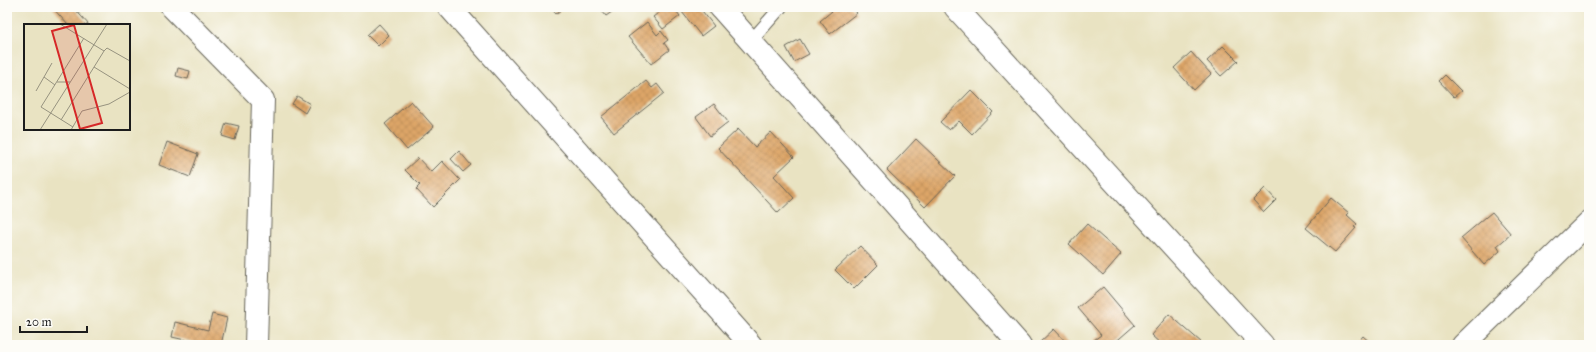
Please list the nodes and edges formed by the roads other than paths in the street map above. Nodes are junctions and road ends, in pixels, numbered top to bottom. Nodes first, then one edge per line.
1 (172, 7) edge
2 (449, 7) edge
3 (720, 7) edge
4 (781, 7) edge
5 (954, 7) edge
6 (751, 41) junction
7 (1589, 222) edge
8 (256, 345) edge
9 (751, 345) edge
10 (1020, 345) edge
11 (1263, 345) edge
12 (1463, 345) edge

1 - 8 street
2 - 9 street
3 - 6 street
4 - 6 lane
5 - 11 street
6 - 10 street
7 - 12 street

